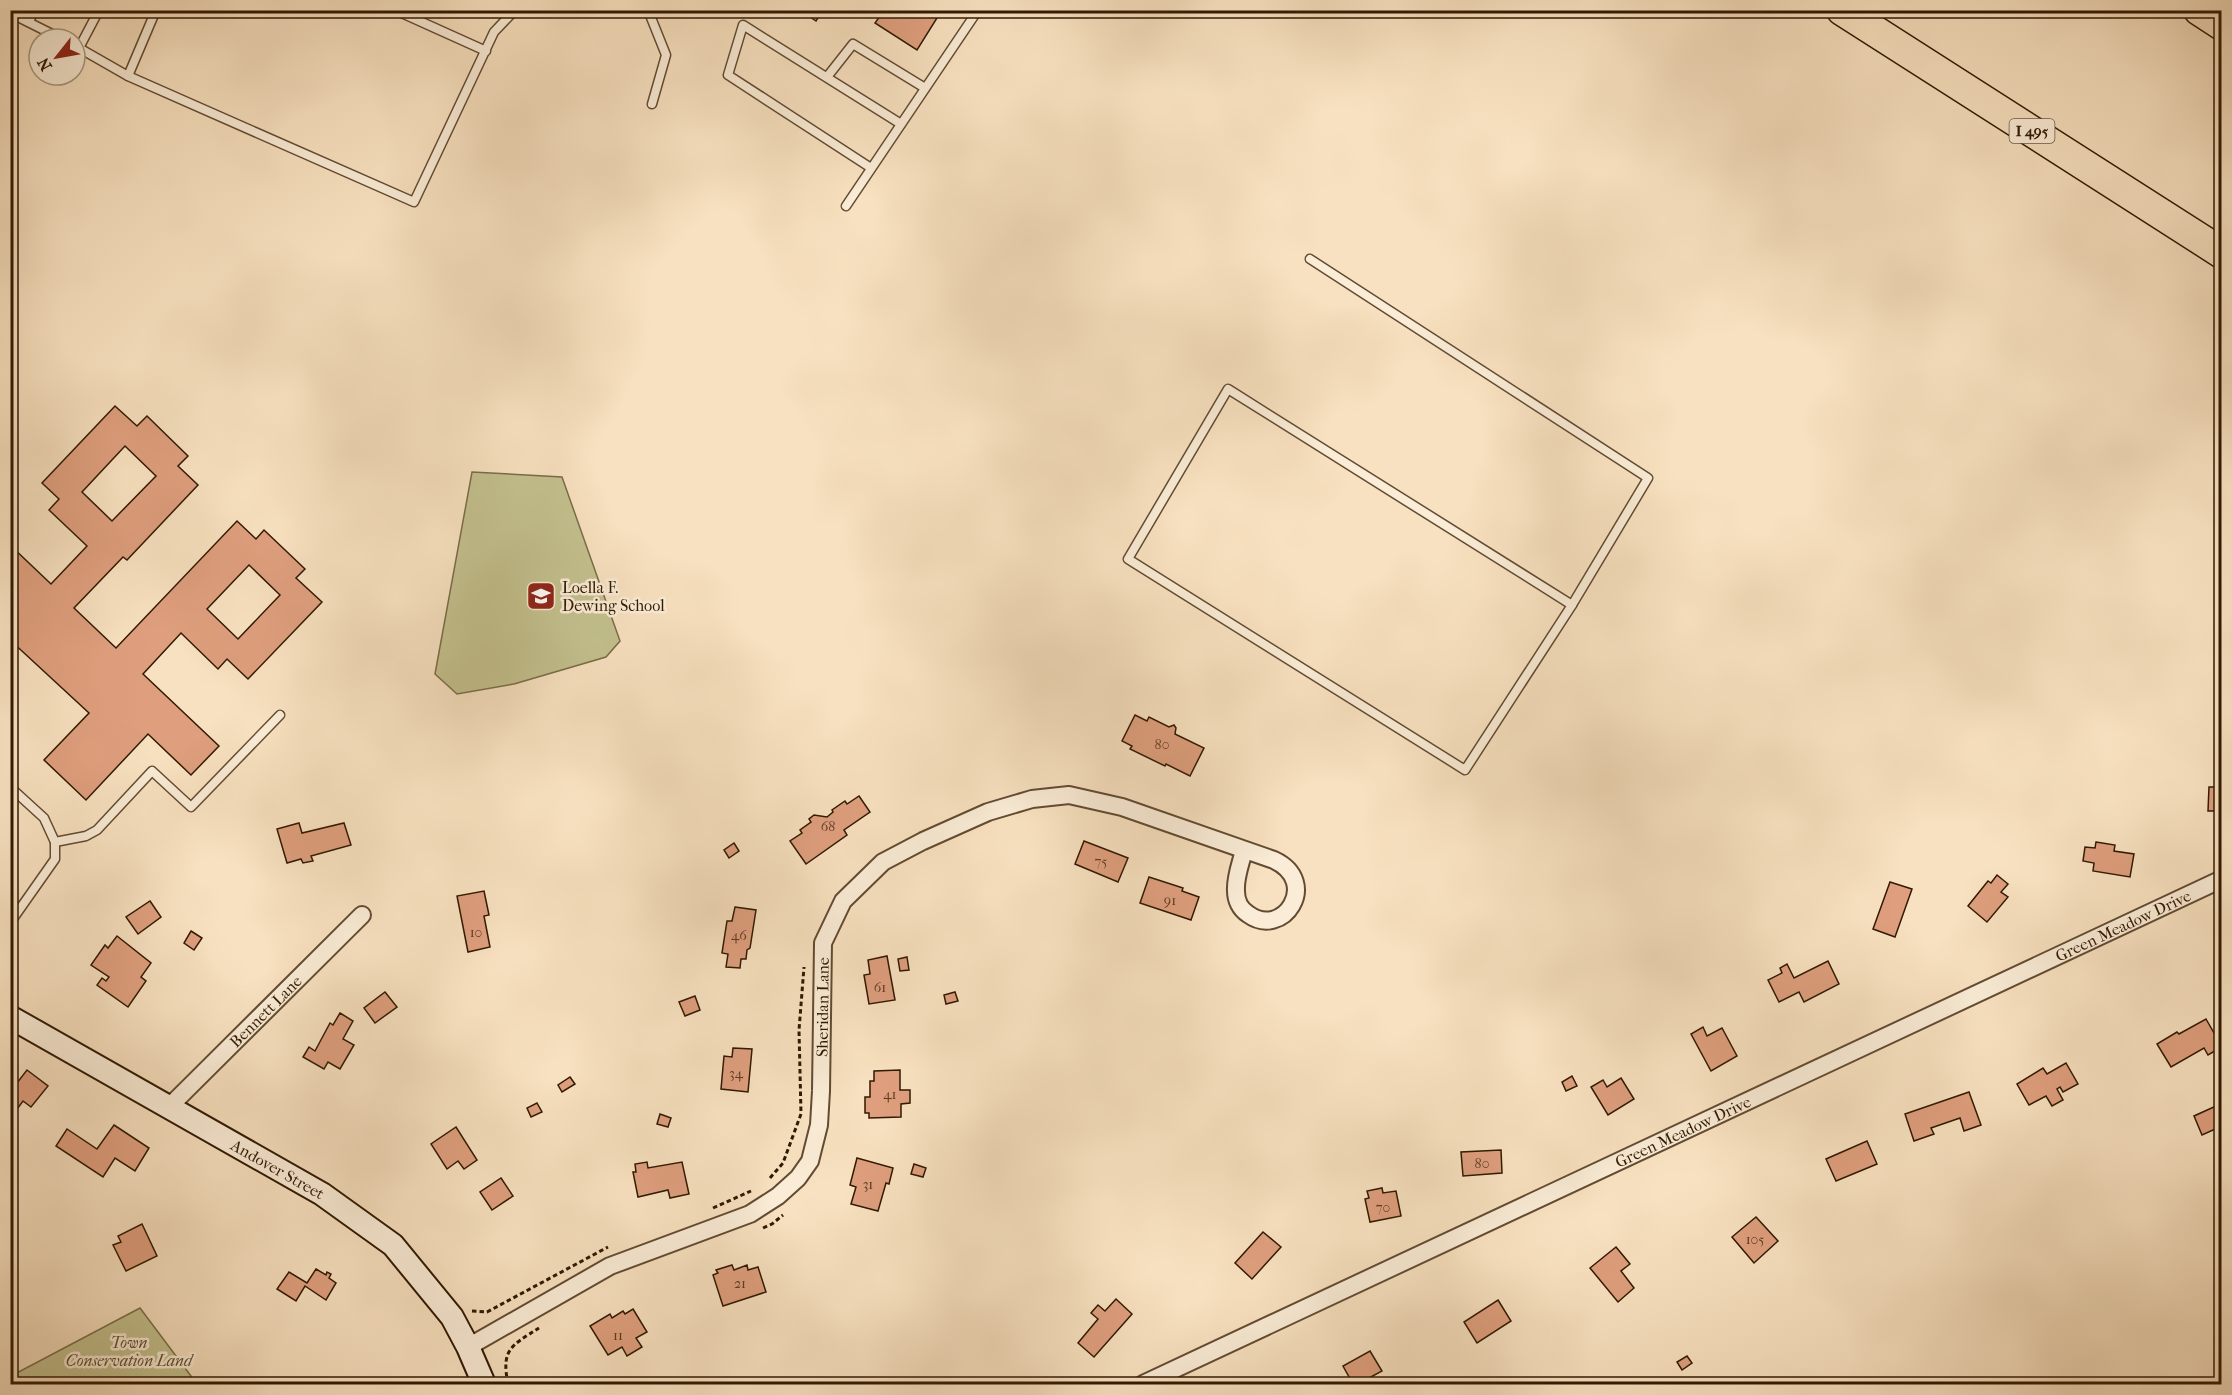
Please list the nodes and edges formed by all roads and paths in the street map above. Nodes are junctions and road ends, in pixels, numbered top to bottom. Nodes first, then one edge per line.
1 (34, 10) edge
2 (99, 10) edge
3 (156, 10) edge
4 (395, 10) edge
5 (515, 10) edge
6 (648, 10) edge
7 (978, 10) edge
8 (1842, 10) edge
9 (2199, 10) edge
10 (10, 14) edge
11 (28, 22) junction
12 (2222, 25) edge
13 (38, 27) edge
14 (87, 30) edge
15 (486, 51) junction
16 (87, 53) edge
17 (128, 76) junction
18 (827, 77) junction
19 (925, 88) junction
20 (652, 104) dead end
21 (901, 124) junction
22 (871, 168) junction
23 (846, 206) dead end
24 (2222, 254) edge
25 (1310, 259) dead end
26 (1572, 605) junction
27 (280, 715) dead end
28 (10, 787) edge
29 (55, 842) junction
30 (1244, 850) junction
31 (2222, 879) edge
32 (362, 915) dead end
33 (10, 924) edge
34 (804, 959) dead end
35 (10, 1017) edge
36 (169, 1107) junction
37 (764, 1186) dead end
38 (753, 1191) dead end
39 (711, 1209) dead end
40 (788, 1210) dead end
41 (761, 1228) dead end
42 (613, 1245) dead end
43 (465, 1306) dead end
44 (541, 1327) dead end
45 (468, 1347) junction
46 (484, 1384) edge
47 (508, 1384) edge
48 (1143, 1384) edge

1 - 11 lane
2 - 14 lane
3 - 17 lane
4 - 15 lane
5 - 15 lane
6 - 20 lane
7 - 19 lane
8 - 24 highway, I 495
9 - 12 highway
10 - 11 lane
11 - 13 lane
15 - 17 lane
16 - 17 lane
18 - 19 lane
18 - 21 lane
18 - 22 lane
19 - 21 lane
21 - 22 lane
22 - 23 lane
25 - 26 lane
26 - 26 lane
27 - 29 lane
28 - 29 lane
29 - 33 lane
30 - 30 street, Sheridan Lane
30 - 45 street, Sheridan Lane
31 - 48 street, Green Meadow Drive
32 - 36 street, Bennett Lane
34 - 37 path
35 - 36 main road, Andover Street
36 - 45 main road, Andover Street
38 - 39 path
40 - 41 path
42 - 43 path
44 - 47 path
45 - 46 main road, Andover Street

